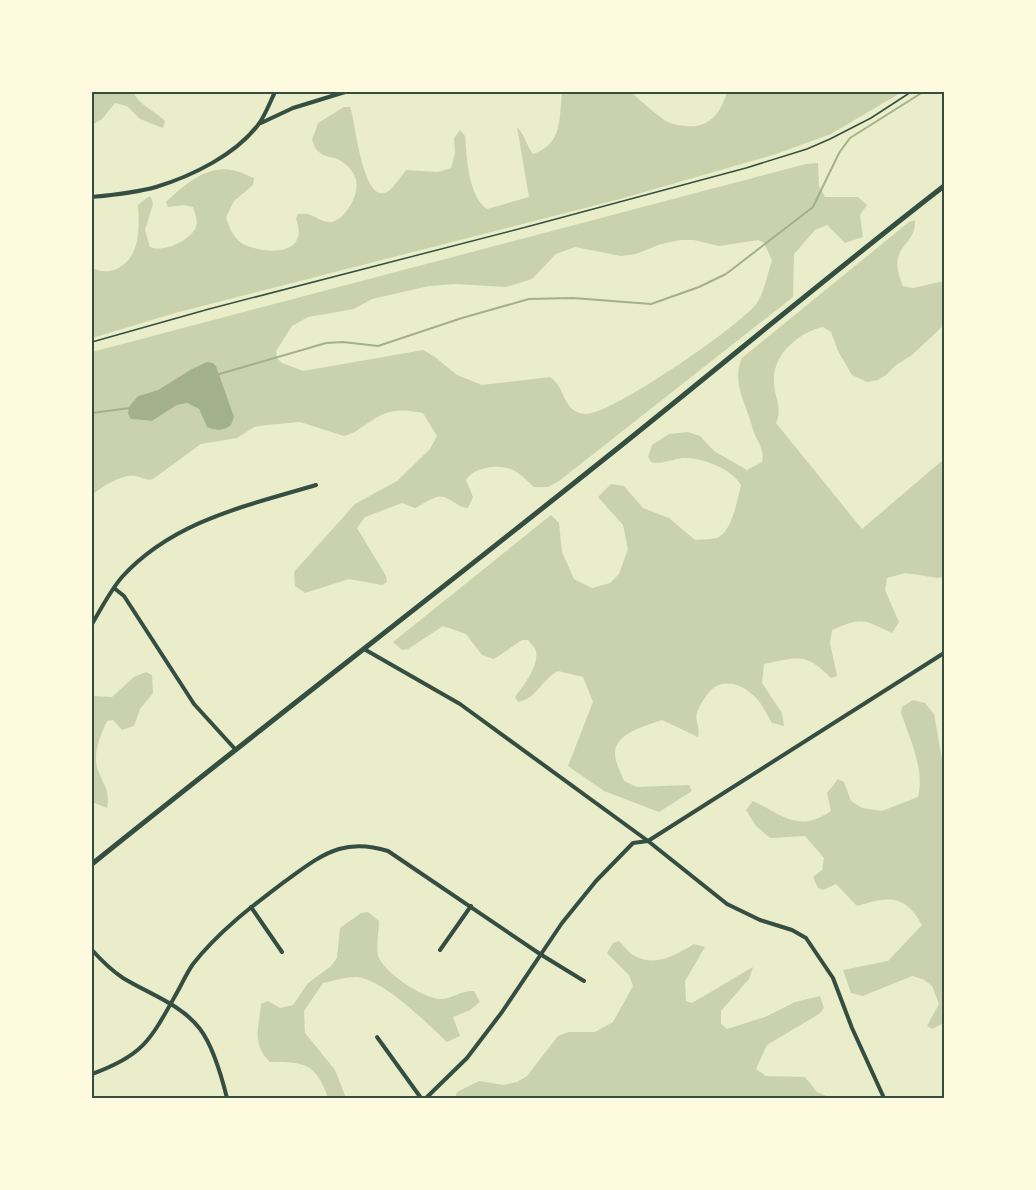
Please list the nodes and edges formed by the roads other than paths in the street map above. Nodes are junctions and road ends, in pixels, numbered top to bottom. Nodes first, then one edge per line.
1 (275, 92) edge
2 (345, 92) edge
3 (260, 124) junction
4 (945, 186) edge
5 (92, 197) edge
6 (316, 485) dead end
7 (114, 588) junction
8 (92, 624) edge
9 (363, 648) junction
10 (945, 653) edge
11 (235, 749) junction
12 (648, 841) junction
13 (92, 864) edge
14 (471, 906) junction
15 (251, 907) junction
16 (92, 950) edge
17 (440, 950) dead end
18 (282, 952) dead end
19 (540, 954) junction
20 (584, 981) dead end
21 (171, 1004) junction
22 (377, 1037) dead end
23 (92, 1074) edge
24 (227, 1098) edge
25 (421, 1098) edge
26 (426, 1098) edge
27 (884, 1098) edge

1 - 3 street
2 - 3 street
3 - 5 street
4 - 9 street
6 - 7 street
7 - 8 street
7 - 11 street
9 - 11 street
9 - 12 street
10 - 12 street
11 - 13 street
12 - 19 street
12 - 27 street
14 - 15 street
14 - 17 street
14 - 19 street
15 - 18 street
15 - 21 street
16 - 21 street
19 - 20 street
19 - 26 street
21 - 23 street
21 - 24 street
22 - 25 street

